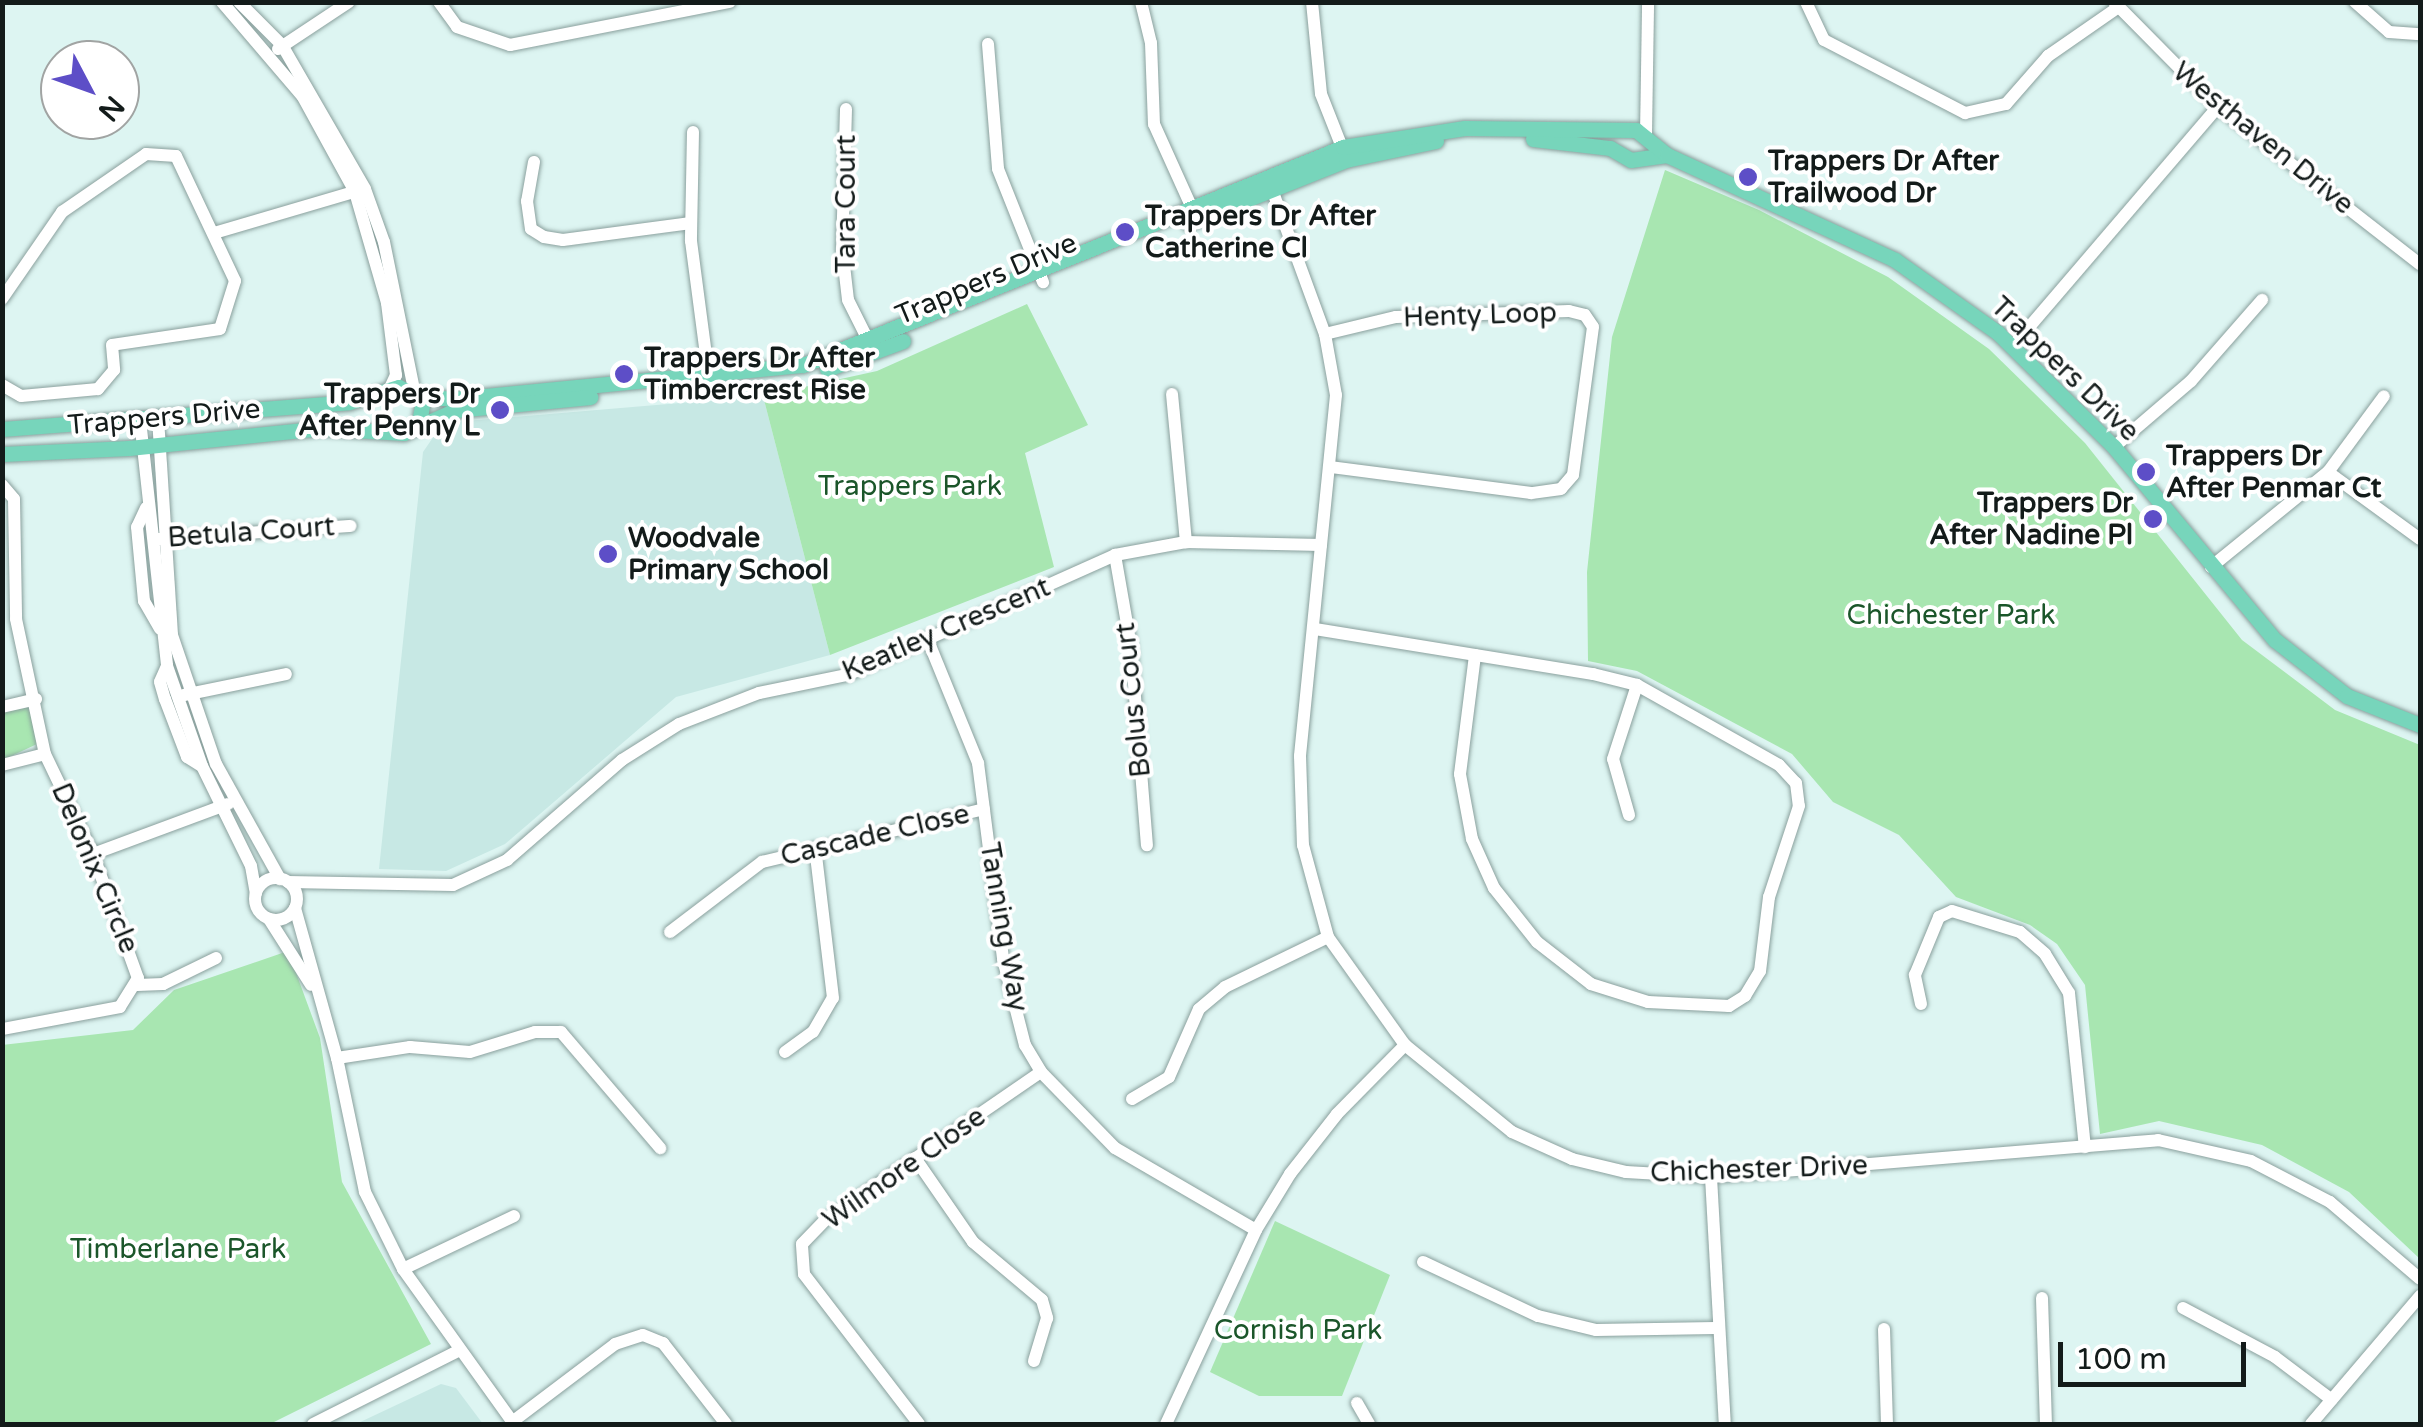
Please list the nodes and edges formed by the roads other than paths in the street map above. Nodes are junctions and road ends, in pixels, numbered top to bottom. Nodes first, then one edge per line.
1 (222, 2) edge
2 (239, 2) edge
3 (349, 2) edge
4 (439, 2) edge
5 (730, 2) edge
6 (1141, 2) edge
7 (1312, 2) edge
8 (1648, 2) edge
9 (1806, 2) edge
10 (2355, 2) edge
11 (2115, 5) edge
12 (2420, 34) edge
13 (988, 44) dead end
14 (277, 49) junction
15 (2218, 108) junction
16 (846, 109) dead end
17 (693, 132) dead end
18 (1638, 136) junction
19 (1621, 152) junction
20 (1344, 154) junction
21 (1667, 155) junction
22 (1642, 159) junction
23 (534, 162) dead end
24 (1269, 184) junction
25 (360, 190) junction
26 (1194, 214) junction
27 (691, 224) junction
28 (214, 232) junction
29 (2420, 264) edge
30 (1041, 278) junction
31 (2, 299) edge
32 (2262, 300) dead end
33 (1324, 334) junction
34 (2012, 346) junction
35 (872, 348) junction
36 (710, 380) junction
37 (2, 385) edge
38 (388, 391) junction
39 (417, 393) junction
40 (1172, 394) dead end
41 (2384, 396) dead end
42 (158, 418) junction
43 (140, 420) junction
44 (418, 427) junction
45 (2, 429) edge
46 (389, 430) junction
47 (158, 444) junction
48 (141, 446) junction
49 (2114, 447) junction
50 (2, 454) edge
51 (1332, 468) junction
52 (2328, 472) junction
53 (2, 486) edge
54 (146, 500) junction
55 (351, 526) dead end
56 (156, 539) junction
57 (2420, 539) edge
58 (1186, 542) junction
59 (1322, 544) junction
60 (1115, 555) junction
61 (2211, 568) junction
62 (160, 629) junction
63 (1314, 629) junction
64 (927, 638) junction
65 (1475, 655) junction
66 (168, 666) junction
67 (286, 674) dead end
68 (1637, 686) junction
69 (182, 695) junction
70 (36, 699) junction
71 (2, 707) edge
72 (2420, 726) edge
73 (45, 754) junction
74 (2, 765) edge
75 (202, 766) junction
76 (229, 803) junction
77 (984, 809) junction
78 (1628, 815) dead end
79 (1147, 845) dead end
80 (815, 848) junction
81 (93, 854) junction
82 (284, 880) junction
83 (325, 882) junction
84 (256, 894) junction
85 (296, 905) junction
86 (270, 919) junction
87 (670, 932) dead end
88 (1328, 937) junction
89 (216, 958) dead end
90 (137, 984) junction
91 (1921, 1004) dead end
92 (323, 1010) junction
93 (2, 1029) edge
94 (1405, 1044) junction
95 (785, 1052) dead end
96 (338, 1058) junction
97 (1041, 1072) junction
98 (1132, 1099) dead end
99 (2085, 1147) junction
100 (660, 1148) dead end
101 (916, 1158) junction
102 (1711, 1177) junction
103 (514, 1216) dead end
104 (1256, 1230) junction
105 (1423, 1262) dead end
106 (404, 1269) junction
107 (2420, 1279) edge
108 (2420, 1296) edge
109 (2042, 1298) dead end
110 (2183, 1308) dead end
111 (1715, 1328) junction
112 (1884, 1329) dead end
113 (458, 1351) junction
114 (1034, 1361) dead end
115 (2332, 1400) junction
116 (1357, 1403) dead end
117 (513, 1423) edge
118 (313, 1424) edge
119 (726, 1424) edge
120 (919, 1424) edge
121 (1166, 1424) edge
122 (1370, 1424) edge
123 (1725, 1424) edge
124 (1888, 1424) edge
125 (2046, 1424) edge
126 (2312, 1424) edge

1 - 14 street
2 - 14 street
3 - 14 street
4 - 5 street
6 - 26 street
7 - 20 street
8 - 18 street
9 - 11 street
10 - 12 street
11 - 15 street, Westhaven Drive
13 - 30 street
14 - 25 street
15 - 29 street, Westhaven Drive
15 - 34 street
16 - 35 street, Tara Court
17 - 27 street
18 - 19 main road
18 - 20 main road, Trappers Drive
18 - 21 main road, Trappers Drive
18 - 22 main road
19 - 20 main road, Trappers Drive
19 - 22 main road, Trappers Drive
20 - 24 main road, Trappers Drive
21 - 22 main road
21 - 34 main road, Trappers Drive
23 - 27 street
24 - 26 main road, Trappers Drive
24 - 33 street, Chichester Drive
25 - 28 street
25 - 38 street
25 - 39 street
26 - 30 main road, Trappers Drive
27 - 36 street
28 - 31 street
28 - 37 street
30 - 35 main road, Trappers Drive
32 - 49 street
33 - 51 street, Chichester Drive
33 - 51 street, Henty Loop
34 - 49 main road, Trappers Drive
35 - 36 main road, Trappers Drive
36 - 39 main road, Trappers Drive
36 - 44 main road, Trappers Drive
38 - 39 main road
38 - 42 main road, Trappers Drive
38 - 46 main road
39 - 44 main road
40 - 58 street
41 - 52 street
42 - 43 main road, Trappers Drive
42 - 47 street
43 - 45 main road, Trappers Drive
43 - 48 street
44 - 46 main road
46 - 47 main road, Trappers Drive
47 - 48 main road, Trappers Drive
47 - 56 street
48 - 50 main road, Trappers Drive
48 - 54 street
49 - 61 main road, Trappers Drive
51 - 59 street, Chichester Drive
52 - 57 street
52 - 61 street
53 - 70 street, Delonix Circle
54 - 56 street
54 - 62 street
55 - 56 street, Betula Court
56 - 62 street
56 - 69 street
58 - 59 street, Keatley Crescent
58 - 60 street, Keatley Crescent
59 - 63 street, Chichester Drive
60 - 64 street, Keatley Crescent
60 - 79 street, Bolus Court
61 - 72 main road, Trappers Drive
62 - 66 street
63 - 65 street
63 - 88 street, Chichester Drive
64 - 77 street, Tanning Way
64 - 83 street, Keatley Crescent
65 - 68 street
65 - 68 street
66 - 69 street
66 - 75 street
67 - 69 street
68 - 78 street
69 - 75 street
69 - 76 street
70 - 71 street
70 - 73 street, Delonix Circle
73 - 74 street, Delonix Circle
73 - 81 street, Delonix Circle
75 - 76 street
76 - 81 street
76 - 82 street
76 - 84 street
77 - 80 street, Cascade Close
77 - 97 street, Tanning Way
80 - 87 street, Cascade Close
80 - 95 street
81 - 90 street, Delonix Circle
82 - 83 street, Keatley Crescent
82 - 84 street
82 - 85 street
83 - 85 street
84 - 86 street
85 - 86 street
85 - 92 street
86 - 92 street
88 - 94 street, Chichester Drive
88 - 98 street
89 - 90 street, Delonix Circle
90 - 93 street, Delonix Circle
91 - 99 street
92 - 96 street
94 - 102 street, Chichester Drive
94 - 104 street
96 - 100 street
96 - 106 street
97 - 101 street, Wilmore Close
97 - 104 street, Tanning Way
99 - 102 street, Chichester Drive
99 - 107 street, Chichester Drive
101 - 114 street
101 - 120 street, Wilmore Close
102 - 111 street
103 - 106 street
104 - 121 street
105 - 111 street
106 - 113 street
108 - 115 street
109 - 125 street
110 - 115 street
111 - 123 street
112 - 124 street
113 - 117 street
113 - 118 street
115 - 126 street
116 - 122 street
117 - 119 street

